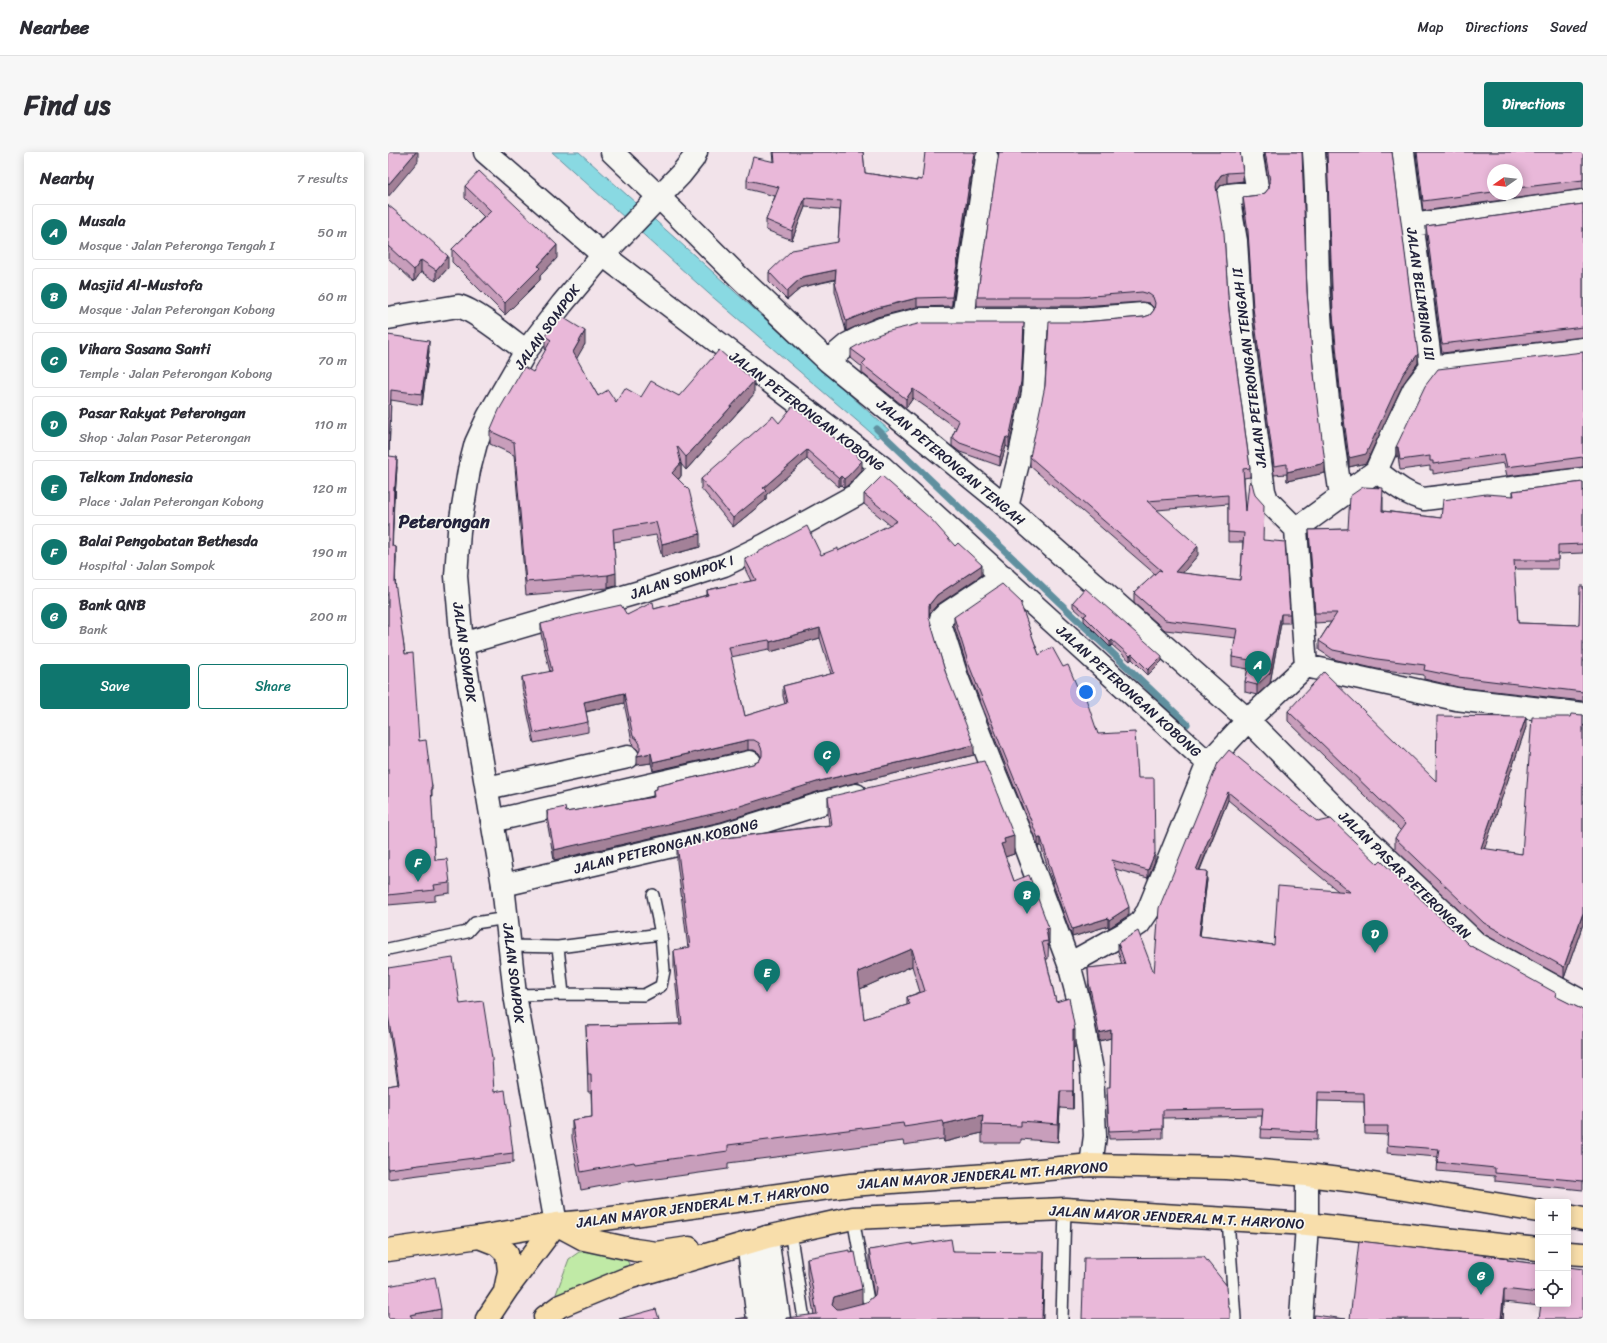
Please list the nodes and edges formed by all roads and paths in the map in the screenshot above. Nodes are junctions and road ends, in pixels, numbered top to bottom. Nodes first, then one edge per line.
1 (485, 152) edge
2 (612, 152) edge
3 (696, 152) edge
4 (1251, 152) edge
5 (1314, 152) edge
6 (1403, 152) edge
7 (987, 158) dead end
8 (1583, 202) edge
9 (653, 203) junction
10 (1412, 225) junction
11 (606, 251) junction
12 (1143, 314) dead end
13 (388, 318) edge
14 (962, 318) junction
15 (1037, 318) junction
16 (1583, 349) edge
17 (526, 351) junction
18 (828, 361) junction
19 (1431, 367) junction
20 (882, 467) junction
21 (1376, 471) junction
22 (1583, 479) edge
23 (1341, 496) junction
24 (1007, 507) junction
25 (1296, 529) junction
26 (1003, 576) junction
27 (462, 644) junction
28 (1306, 666) junction
29 (1583, 714) edge
30 (1248, 720) junction
31 (628, 757) dead end
32 (750, 762) dead end
33 (1208, 764) junction
34 (487, 788) junction
35 (876, 791) edge
36 (492, 821) junction
37 (503, 885) junction
38 (653, 895) dead end
39 (507, 918) junction
40 (662, 934) junction
41 (510, 946) junction
42 (558, 947) junction
43 (388, 950) edge
44 (1069, 964) junction
45 (563, 994) junction
46 (515, 995) junction
47 (1583, 1002) edge
48 (1091, 1165) junction
49 (1308, 1175) junction
50 (851, 1185) joint
51 (1065, 1209) junction
52 (1535, 1211) edge
53 (1571, 1217) edge
54 (853, 1218) junction
55 (1228, 1219) junction
56 (1583, 1219) edge
57 (556, 1224) junction
58 (1307, 1224) junction
59 (790, 1231) junction
60 (480, 1237) junction
61 (757, 1239) junction
62 (1535, 1249) edge
63 (388, 1250) edge
64 (710, 1252) junction
65 (1571, 1252) edge
66 (1583, 1254) edge
67 (505, 1292) junction
68 (545, 1318) dead end
69 (487, 1319) edge
70 (758, 1319) edge
71 (779, 1319) edge
72 (804, 1319) edge
73 (839, 1319) edge
74 (1062, 1319) edge
75 (1235, 1319) edge
76 (1301, 1319) edge

1 - 11 street, JALAN PETERONGAN KOBONG
2 - 9 street, JALAN PETERONGAN TENGAH
3 - 9 street, JALAN SOMPOK
4 - 25 street, JALAN PETERONGAN TENGAH II
5 - 23 street
6 - 10 street, JALAN BELIMBING III
7 - 14 street
8 - 10 street
9 - 11 street, JALAN SOMPOK
9 - 18 street, JALAN PETERONGAN TENGAH
10 - 19 street, JALAN BELIMBING III
11 - 17 street, JALAN SOMPOK
11 - 20 street, JALAN PETERONGAN KOBONG
12 - 15 street
13 - 17 street
14 - 15 street
14 - 18 street
15 - 24 street
16 - 19 street
17 - 27 street, JALAN SOMPOK
18 - 24 street, JALAN PETERONGAN TENGAH
19 - 21 street, JALAN BELIMBING III
20 - 26 street, JALAN PETERONGAN KOBONG
20 - 27 street, JALAN SOMPOK I
21 - 22 street
21 - 23 street
23 - 25 street
24 - 30 street, JALAN PETERONGAN TENGAH
25 - 28 street
26 - 33 street, JALAN PETERONGAN KOBONG
26 - 44 street
27 - 34 street, JALAN SOMPOK
28 - 29 street
28 - 30 street
30 - 33 street
30 - 47 street, JALAN PASAR PETERONGAN
31 - 34 street
32 - 36 street
33 - 44 street, JALAN PETERONGAN KOBONG
34 - 36 street, JALAN SOMPOK
35 - 37 street, JALAN PETERONGAN KOBONG
36 - 37 street, JALAN SOMPOK
37 - 39 street, JALAN SOMPOK
38 - 40 lane
39 - 41 street, JALAN SOMPOK
39 - 43 lane
40 - 42 lane
40 - 45 lane
41 - 42 lane
41 - 46 street, JALAN SOMPOK
42 - 45 lane
44 - 48 street
45 - 46 lane
46 - 57 street, JALAN SOMPOK
48 - 49 highway, JALAN MAYOR JENDERAL MT. HARYONO
48 - 50 highway, JALAN MAYOR JENDERAL MT. HARYONO
49 - 52 highway, JALAN MAYOR JENDERAL MT. HARYONO
49 - 58 street
50 - 57 highway, JALAN MAYOR JENDERAL M.T. HARYONO
51 - 54 highway, JALAN MAYOR JENDERAL M.T. HARYONO
51 - 55 highway, JALAN MAYOR JENDERAL M.T. HARYONO
51 - 74 lane
53 - 56 highway
54 - 59 highway, JALAN MAYOR JENDERAL M.T. HARYONO
54 - 73 lane
55 - 58 highway, JALAN MAYOR JENDERAL M.T. HARYONO
55 - 75 lane
57 - 60 highway, JALAN MAYOR JENDERAL M.T. HARYONO
57 - 64 highway
57 - 67 highway
58 - 62 highway, JALAN MAYOR JENDERAL M.T. HARYONO
58 - 76 street
59 - 61 highway, JALAN MAYOR JENDERAL M.T. HARYONO
59 - 72 lane
60 - 63 highway, JALAN MAYOR JENDERAL M.T. HARYONO
60 - 67 highway
61 - 64 highway, JALAN MAYOR JENDERAL M.T. HARYONO
61 - 70 street
61 - 71 street
64 - 68 highway, JALAN MAYOR JENDERAL M.T. HARYONO
65 - 66 highway
67 - 69 highway

